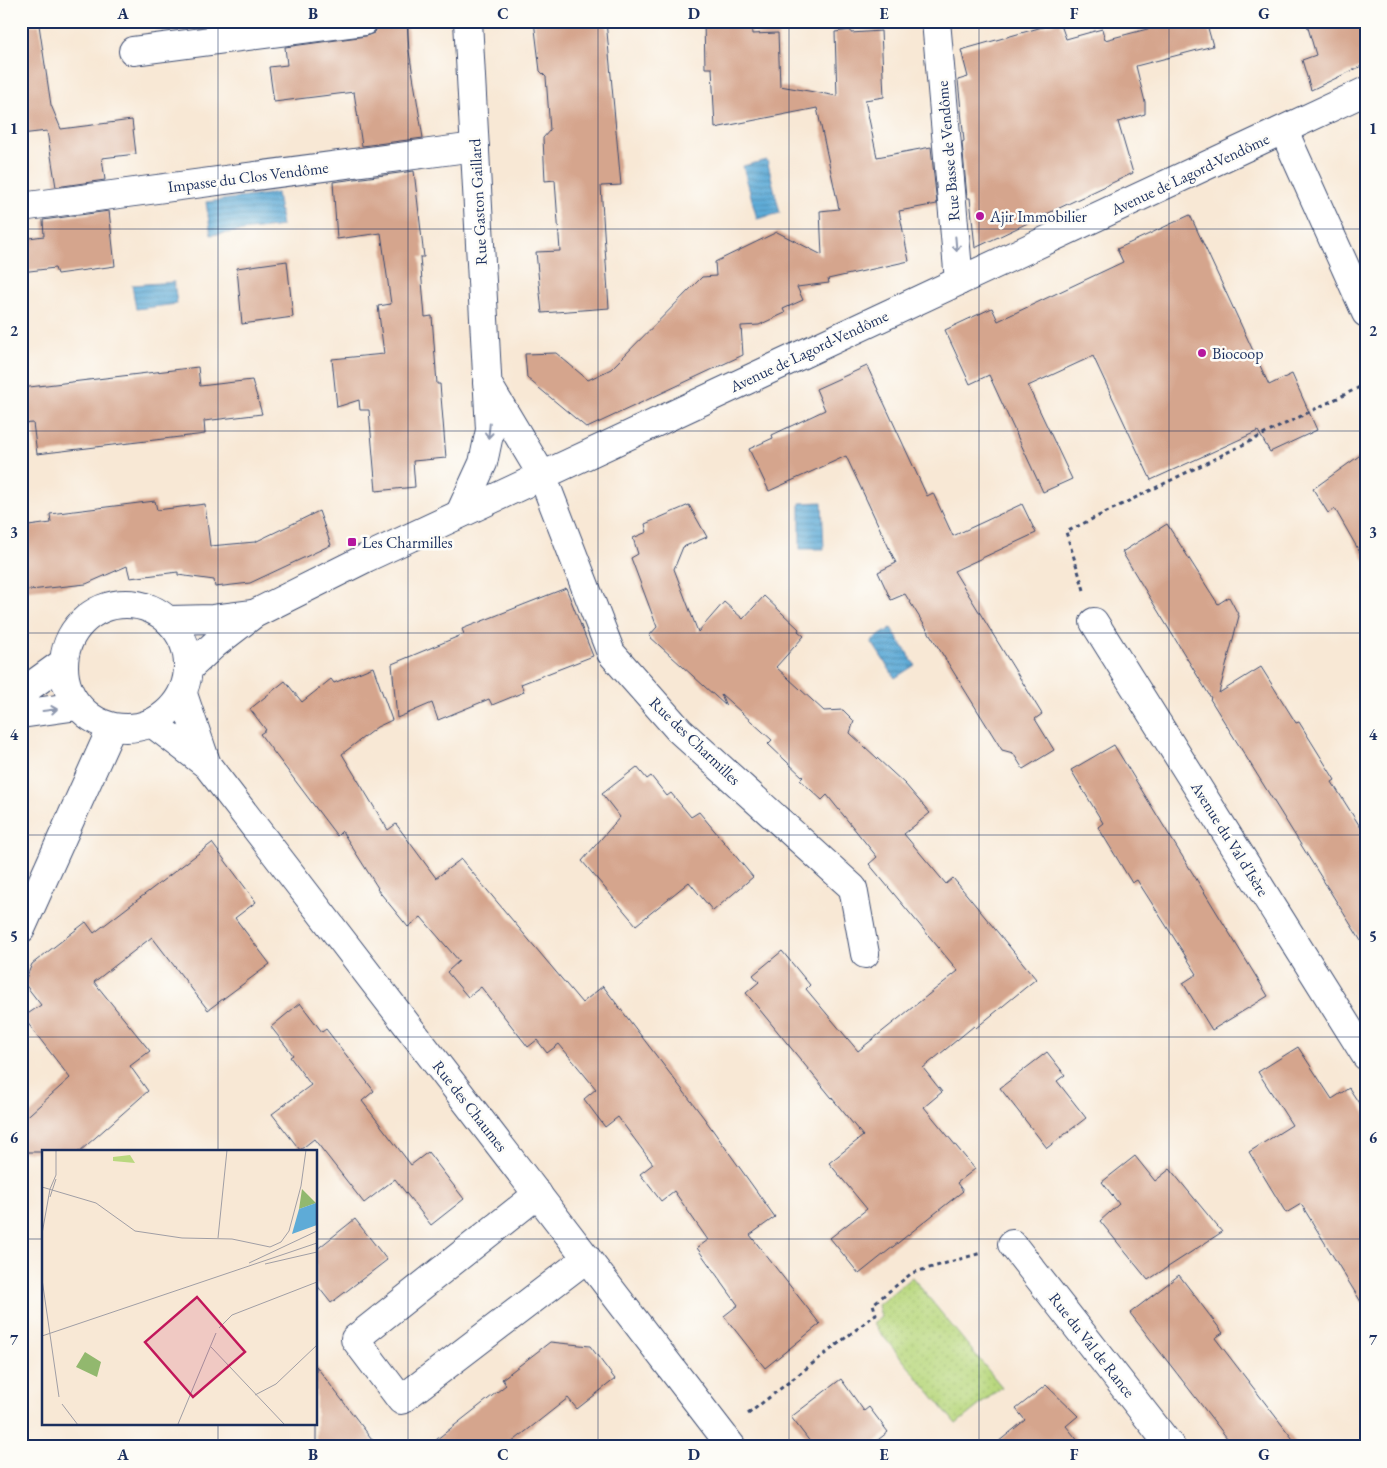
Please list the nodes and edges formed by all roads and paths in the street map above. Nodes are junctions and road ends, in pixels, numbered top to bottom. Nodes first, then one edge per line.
1 (364, 21) edge
2 (468, 21) edge
3 (936, 21) edge
4 (133, 51) dead end
5 (1366, 91) edge
6 (1284, 130) junction
7 (475, 147) junction
8 (21, 206) edge
9 (959, 281) junction
10 (1366, 313) edge
11 (487, 383) junction
12 (1366, 384) edge
13 (542, 475) junction
14 (460, 513) junction
15 (254, 614) junction
16 (169, 620) junction
17 (1094, 622) joint
18 (64, 662) junction
19 (186, 681) junction
20 (21, 694) edge
21 (78, 706) junction
22 (21, 714) edge
23 (152, 723) junction
24 (112, 727) junction
25 (207, 765) junction
26 (21, 929) edge
27 (865, 954) dead end
28 (1366, 1056) edge
29 (538, 1194) junction
30 (1012, 1244) joint
31 (587, 1258) junction
32 (727, 1440) edge
33 (1171, 1447) edge

1 - 4 street
2 - 7 street, Rue Gaston Gaillard
3 -> 9 street, Rue Basse de Vendôme
5 - 6 street, Avenue de Lagord-Vendôme
6 - 9 street, Avenue de Lagord-Vendôme
6 - 10 street
7 - 8 street, Impasse du Clos Vendôme
7 - 11 street, Rue Gaston Gaillard
9 - 13 street, Avenue de Lagord-Vendôme
11 - 13 street, Rue Gaston Gaillard
11 -> 14 street, Rue Gaston Gaillard
12 - 17 path
13 - 14 street, Avenue de Lagord-Vendôme
13 - 27 street, Rue des Charmilles
14 - 15 street, Avenue de Lagord-Vendôme
15 - 16 street, Avenue de Lagord-Vendôme
15 - 19 street, Avenue de Lagord-Vendôme
16 - 18 street
16 - 19 street
17 - 28 street, Avenue du Val d'Isère
18 - 20 street
18 - 21 street
19 - 23 street
19 - 25 street, Rue des Chaumes
22 -> 21 street
21 - 24 street
23 - 24 street
23 - 25 street, Rue des Chaumes
24 - 26 street
25 - 29 street, Rue des Chaumes
29 - 31 street, Rue des Chaumes
29 - 31 street
30 - 32 path
30 - 33 street, Rue du Val de Rance
31 - 32 street, Rue des Chaumes

